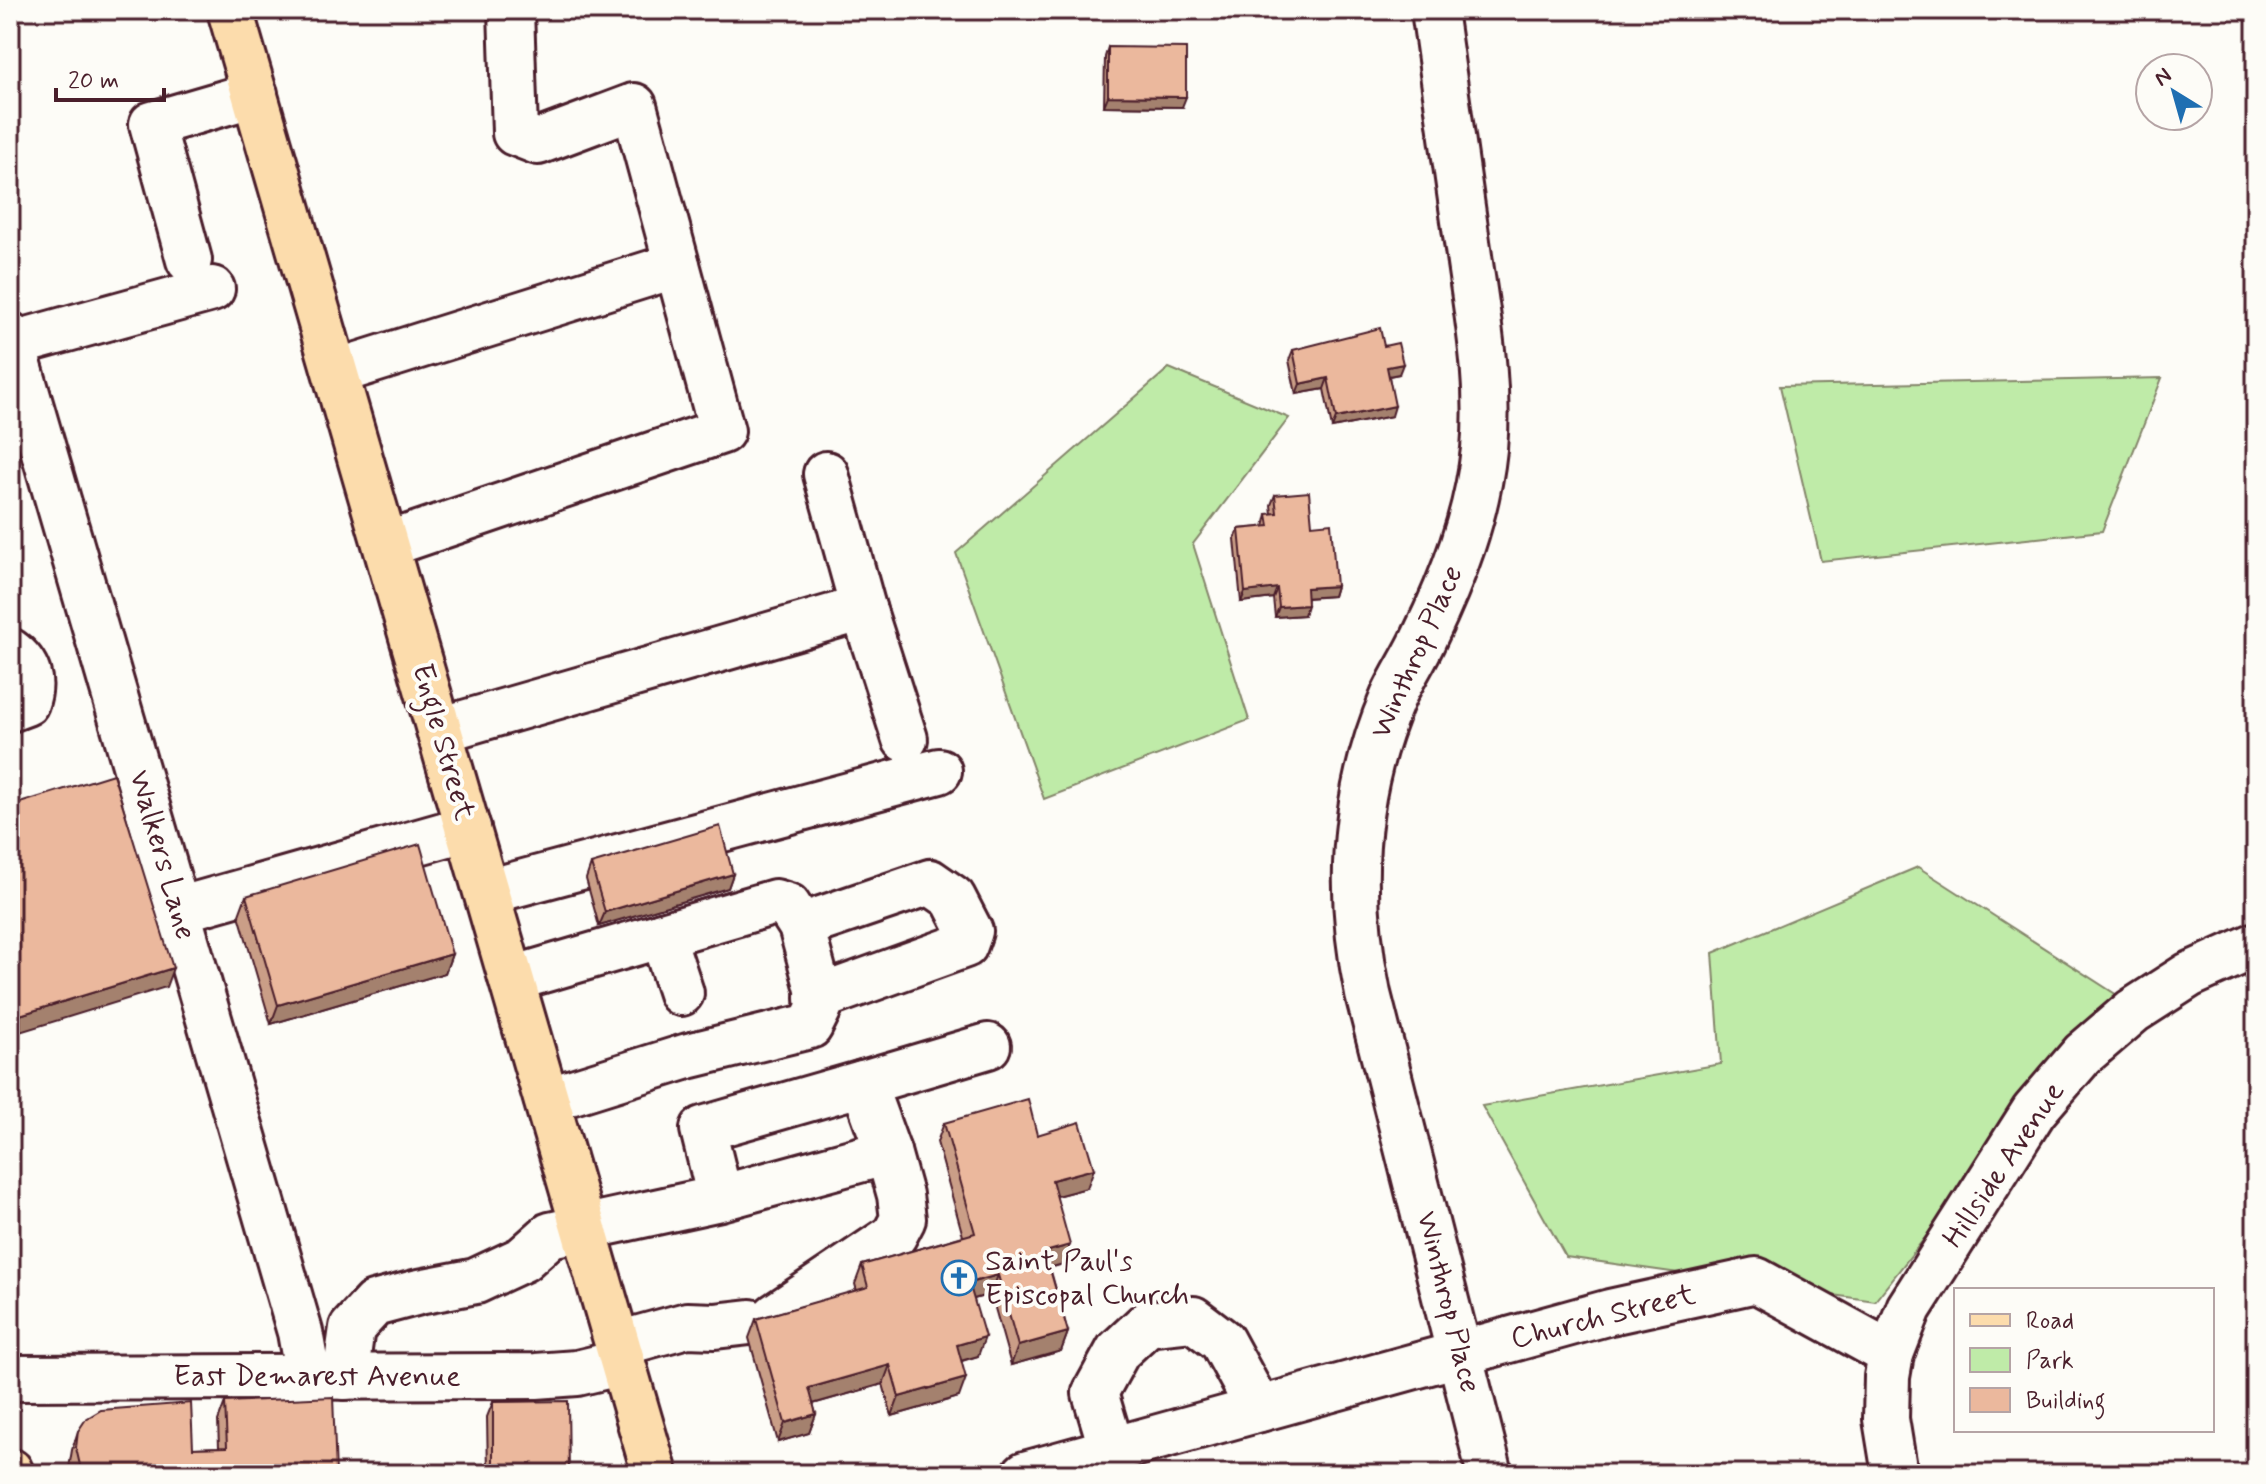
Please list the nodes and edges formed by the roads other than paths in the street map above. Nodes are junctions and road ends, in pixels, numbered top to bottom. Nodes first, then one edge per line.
1 (230, 10) edge
2 (511, 10) edge
3 (1434, 10) edge
4 (255, 94) junction
5 (677, 265) junction
6 (11, 340) edge
7 (336, 372) junction
8 (826, 474) dead end
9 (386, 545) junction
10 (863, 608) junction
11 (10, 651) edge
12 (10, 709) edge
13 (440, 730) junction
14 (905, 739) dead end
15 (939, 771) dead end
16 (468, 828) junction
17 (487, 892) junction
18 (178, 910) junction
19 (801, 926) junction
20 (662, 935) junction
21 (2256, 945) edge
22 (512, 979) junction
23 (818, 998) junction
24 (988, 1046) dead end
25 (696, 1055) junction
26 (863, 1083) junction
27 (547, 1100) junction
28 (888, 1152) junction
29 (720, 1198) junction
30 (584, 1227) junction
31 (621, 1353) junction
32 (1462, 1353) junction
33 (1891, 1354) junction
34 (326, 1377) junction
35 (10, 1378) edge
36 (1259, 1409) junction
37 (1112, 1450) junction
38 (655, 1474) edge
39 (1025, 1474) edge
40 (1490, 1474) edge
41 (1895, 1474) edge

1 - 4 main road, Engle Street
2 - 5 street
3 - 32 street, Winthrop Place
4 - 6 street
4 - 7 main road, Engle Street
5 - 7 street
5 - 9 street
6 - 18 street, Walkers Lane
7 - 9 main road, Engle Street
8 - 10 street
9 - 13 main road, Engle Street
10 - 13 street
10 - 14 street
11 - 12 street
13 - 16 main road, Engle Street
15 - 17 street
16 - 17 main road, Engle Street
16 - 18 street
17 - 22 main road, Engle Street
18 - 34 street, Walkers Lane
19 - 20 street
19 - 23 street
19 - 23 street
20 - 22 street
20 - 25 street
21 - 33 street, Hillside Avenue
22 - 27 main road, Engle Street
23 - 25 street
24 - 26 street
25 - 27 street
26 - 28 street
26 - 29 street
27 - 30 main road, Engle Street
28 - 29 street
28 - 31 street, East Demarest Avenue
29 - 30 street
30 - 31 main road, Engle Street
30 - 34 street
31 - 34 street, East Demarest Avenue
31 - 38 main road, Engle Street
32 - 33 street, Church Street
32 - 36 street, Church Street
32 - 40 street, Winthrop Place
33 - 41 street, Hillside Avenue
34 - 35 street, East Demarest Avenue
36 - 37 street, Church Street
36 - 37 street
37 - 39 street, Church Street

